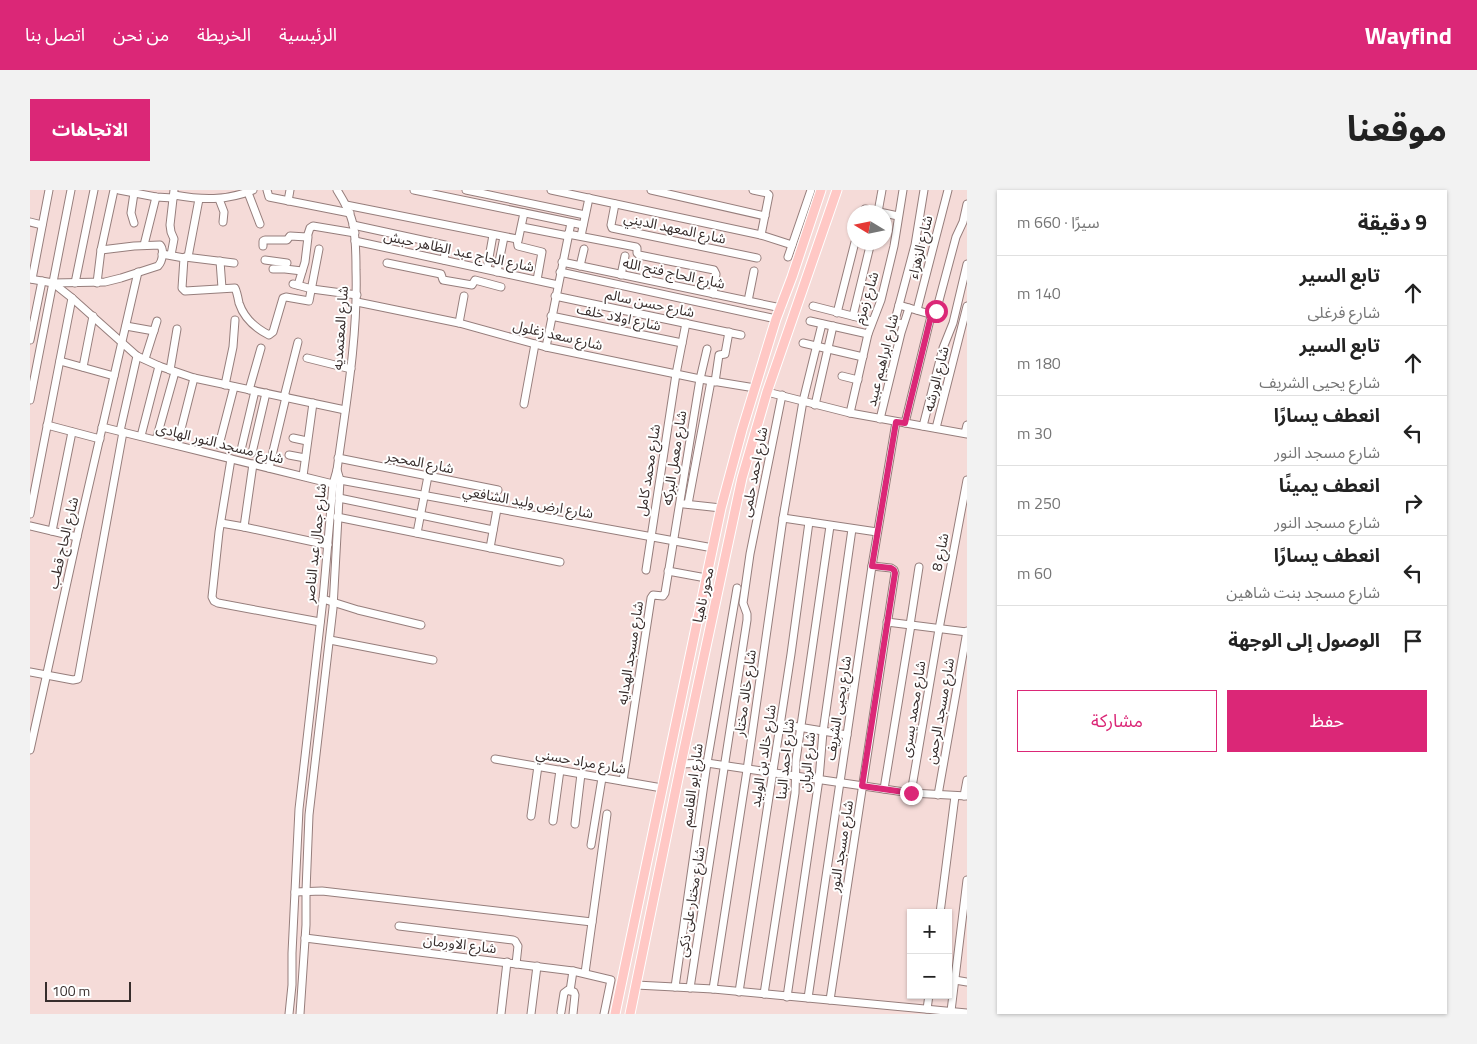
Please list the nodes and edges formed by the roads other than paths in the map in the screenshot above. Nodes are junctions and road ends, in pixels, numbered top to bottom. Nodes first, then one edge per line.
1 (49, 190) edge
2 (71, 190) edge
3 (94, 190) edge
4 (114, 190) edge
5 (123, 190) edge
6 (267, 190) edge
7 (290, 190) edge
8 (337, 190) edge
9 (414, 190) edge
10 (466, 190) edge
11 (551, 190) edge
12 (651, 190) edge
13 (753, 190) edge
14 (811, 190) edge
15 (821, 190) edge
16 (837, 190) edge
17 (882, 190) edge
18 (903, 190) edge
19 (924, 190) edge
20 (948, 190) edge
21 (249, 191) edge
22 (134, 193) junction
23 (187, 194) edge
24 (174, 195) edge
25 (156, 197) junction
26 (199, 198) junction
27 (589, 198) junction
28 (219, 199) junction
29 (288, 201) junction
30 (615, 204) junction
31 (346, 205) junction
32 (881, 205) edge
33 (967, 205) edge
34 (350, 213) junction
35 (524, 213) junction
36 (585, 215) junction
37 (892, 215) edge
38 (765, 216) junction
39 (898, 216) junction
40 (30, 222) edge
41 (223, 222) dead end
42 (134, 223) dead end
43 (571, 223) junction
44 (42, 224) junction
45 (260, 224) dead end
46 (353, 225) junction
47 (583, 225) junction
48 (522, 227) junction
49 (963, 228) edge
50 (493, 235) junction
51 (568, 235) junction
52 (761, 235) junction
53 (581, 236) junction
54 (308, 237) junction
55 (355, 237) junction
56 (504, 237) junction
57 (518, 241) junction
58 (144, 245) junction
59 (792, 245) junction
60 (262, 246) dead end
61 (584, 249) dead end
62 (101, 250) junction
63 (320, 250) dead end
64 (853, 250) edge
65 (868, 250) edge
66 (162, 254) junction
67 (171, 255) junction
68 (289, 255) dead end
69 (625, 256) dead end
70 (186, 257) junction
71 (788, 257) dead end
72 (757, 258) dead end
73 (266, 260) dead end
74 (444, 260) junction
75 (220, 261) junction
76 (562, 262) junction
77 (234, 263) dead end
78 (387, 263) dead end
79 (967, 264) edge
80 (286, 266) junction
81 (580, 266) junction
82 (273, 269) dead end
83 (487, 269) junction
84 (754, 270) dead end
85 (302, 271) junction
86 (496, 271) junction
87 (138, 272) junction
88 (560, 272) junction
89 (622, 275) junction
90 (31, 279) edge
91 (537, 280) junction
92 (42, 281) junction
93 (53, 283) junction
94 (75, 283) junction
95 (97, 283) junction
96 (493, 285) junction
97 (558, 285) junction
98 (501, 287) dead end
99 (222, 288) junction
100 (312, 289) junction
101 (713, 294) junction
102 (464, 296) dead end
103 (555, 296) junction
104 (72, 298) junction
105 (357, 299) junction
106 (748, 301) junction
107 (898, 305) junction
108 (813, 306) dead end
109 (967, 306) edge
110 (780, 308) junction
111 (909, 308) junction
112 (917, 310) junction
113 (837, 313) junction
114 (932, 315) junction
115 (93, 316) junction
116 (551, 316) junction
117 (853, 316) junction
118 (776, 319) junction
119 (235, 320) dead end
120 (810, 321) dead end
121 (872, 321) junction
122 (157, 322) dead end
123 (686, 323) junction
124 (459, 324) junction
125 (822, 324) junction
126 (904, 324) junction
127 (126, 326) junction
128 (833, 326) junction
129 (177, 329) dead end
130 (154, 331) junction
131 (729, 332) junction
132 (868, 334) junction
133 (741, 335) dead end
134 (30, 340) edge
135 (122, 342) junction
136 (298, 342) dead end
137 (682, 343) junction
138 (535, 344) junction
139 (802, 344) dead end
140 (546, 346) junction
141 (817, 346) junction
142 (261, 348) dead end
143 (707, 349) dead end
144 (828, 349) junction
145 (137, 356) junction
146 (863, 357) junction
147 (307, 358) dead end
148 (145, 360) junction
149 (60, 361) junction
150 (159, 366) junction
151 (82, 367) junction
152 (350, 369) junction
153 (173, 371) junction
154 (676, 374) junction
155 (114, 376) junction
156 (842, 376) dead end
157 (194, 378) junction
158 (700, 379) junction
159 (858, 380) junction
160 (713, 382) junction
161 (225, 385) junction
162 (234, 387) junction
163 (755, 388) junction
164 (252, 390) junction
165 (768, 392) junction
166 (266, 393) junction
167 (782, 395) junction
168 (285, 397) junction
169 (30, 400) edge
170 (803, 401) junction
171 (313, 403) junction
172 (524, 404) dead end
173 (815, 405) junction
174 (345, 410) junction
175 (850, 413) junction
176 (880, 419) junction
177 (896, 422) junction
178 (905, 423) junction
179 (47, 425) junction
180 (967, 425) edge
181 (923, 426) junction
182 (102, 427) junction
183 (936, 428) junction
184 (72, 432) junction
185 (122, 432) junction
186 (966, 434) edge
187 (141, 436) junction
188 (293, 438) dead end
189 (100, 439) junction
190 (156, 440) junction
191 (307, 440) junction
192 (177, 445) junction
193 (219, 445) dead end
194 (241, 450) dead end
195 (252, 453) dead end
196 (289, 455) dead end
197 (231, 458) junction
198 (305, 458) junction
199 (338, 458) junction
200 (253, 464) junction
201 (269, 468) junction
202 (336, 470) joint
203 (303, 476) junction
204 (428, 476) junction
205 (967, 480) edge
206 (336, 482) junction
207 (498, 490) dead end
208 (424, 496) junction
209 (339, 498) junction
210 (680, 503) junction
211 (688, 504) junction
212 (721, 508) junction
213 (497, 509) junction
214 (30, 514) edge
215 (420, 514) junction
216 (337, 517) junction
217 (783, 518) junction
218 (810, 522) junction
219 (221, 523) junction
220 (30, 526) edge
221 (830, 526) junction
222 (244, 527) junction
223 (852, 529) junction
224 (493, 530) junction
225 (52, 531) junction
226 (877, 532) junction
227 (417, 533) junction
228 (77, 537) junction
229 (651, 537) junction
230 (673, 541) junction
231 (328, 545) junction
232 (490, 548) junction
233 (713, 548) junction
234 (560, 562) dead end
235 (872, 566) junction
236 (919, 568) dead end
237 (646, 570) dead end
238 (668, 571) junction
239 (706, 578) junction
240 (737, 588) dead end
241 (323, 600) junction
242 (333, 602) junction
243 (746, 613) joint
244 (320, 622) junction
245 (887, 622) junction
246 (421, 625) dead end
247 (910, 625) junction
248 (938, 629) junction
249 (967, 632) edge
250 (330, 640) junction
251 (433, 660) dead end
252 (30, 672) edge
253 (47, 675) junction
254 (780, 724) junction
255 (801, 728) junction
256 (823, 732) junction
257 (847, 735) junction
258 (30, 750) edge
259 (495, 759) dead end
260 (707, 763) junction
261 (681, 764) junction
262 (538, 766) junction
263 (724, 766) junction
264 (560, 770) junction
265 (747, 770) junction
266 (773, 773) junction
267 (581, 774) junction
268 (796, 776) junction
269 (602, 778) junction
270 (819, 779) junction
271 (967, 780) edge
272 (623, 781) junction
273 (840, 782) junction
274 (862, 786) junction
275 (662, 788) junction
276 (884, 789) junction
277 (911, 793) junction
278 (938, 795) junction
279 (955, 796) junction
280 (966, 796) edge
281 (607, 814) dead end
282 (531, 816) dead end
283 (553, 821) dead end
284 (575, 824) dead end
285 (591, 845) dead end
286 (967, 885) edge
287 (295, 892) junction
288 (306, 892) junction
289 (941, 909) edge
290 (592, 922) junction
291 (399, 926) dead end
292 (305, 938) junction
293 (629, 948) junction
294 (643, 951) junction
295 (507, 962) junction
296 (516, 964) junction
297 (536, 966) junction
298 (573, 971) junction
299 (585, 973) junction
300 (955, 980) junction
301 (967, 982) edge
302 (636, 985) junction
303 (676, 987) junction
304 (690, 988) junction
305 (713, 989) junction
306 (570, 990) junction
307 (739, 992) junction
308 (764, 994) junction
309 (787, 996) junction
310 (808, 998) junction
311 (928, 999) edge
312 (830, 1000) junction
313 (927, 1009) junction
314 (951, 1011) junction
315 (561, 1012) dead end
316 (967, 1013) edge
317 (289, 1014) edge
318 (300, 1014) edge
319 (501, 1014) edge
320 (531, 1014) edge
321 (572, 1014) edge
322 (604, 1014) edge
323 (615, 1014) edge
324 (630, 1014) edge

1 - 44 street
2 - 93 street
3 - 94 street
4 - 62 street
5 - 22 street
6 - 29 street
7 - 29 street
8 - 31 street, شارع المعتمديه
9 - 35 street
10 - 36 street
11 - 27 street
12 - 38 street
13 - 38 street
14 - 59 street
15 - 110 main road, محور ناهيا
16 - 165 main road, محور ناهيا
17 - 32 street
18 - 39 street, شارع زمزم
19 - 107 street
20 - 112 street, شارع الزهراء
21 - 28 street
21 - 45 street
22 - 25 street
22 - 42 street
23 - 24 street
23 - 26 street
24 - 25 street
24 - 67 street
25 - 58 street
26 - 28 street
26 - 70 street
27 - 30 street
27 - 36 street
28 - 41 street
29 - 34 street
30 - 52 street
30 - 72 street, شارع المعهد الديني
31 - 34 street, شارع المعتمديه
31 - 50 street
33 - 49 street
34 - 46 street, شارع المعتمديه
35 - 43 street
35 - 48 street
36 - 47 street
37 - 39 street
38 - 52 street
39 - 121 street, شارع زمزم
40 - 44 street
43 - 47 street
43 - 51 street
44 - 90 street
46 - 55 street, شارع المعتمديه
46 - 74 street
47 - 53 street
48 - 51 street
48 - 57 street
49 - 114 street
50 - 56 street
50 - 83 street
51 - 53 street
51 - 76 street
52 - 59 street
53 - 101 street
54 - 55 street, شارع الحاج عبد الظاهر حبش
54 - 60 street
54 - 85 street
55 - 74 street, شارع الحاج عبد الظاهر حبش
55 - 105 street, شارع المعتمديه
56 - 57 street
56 - 86 street
57 - 91 street
58 - 62 street
58 - 66 street
59 - 71 street
61 - 81 street
62 - 95 street
63 - 100 street
64 - 113 street
65 - 117 street
66 - 67 street
66 - 87 street
67 - 70 street
68 - 80 street
69 - 89 street
70 - 75 street
70 - 99 street
73 - 80 street
74 - 83 street, شارع الحاج عبد الظاهر حبش
75 - 77 street
75 - 99 street
76 - 81 street, شارع الحاج فتح الله
76 - 88 street
78 - 96 street
79 - 181 street
80 - 82 street
80 - 85 street
81 - 89 street, شارع الحاج فتح الله
83 - 86 street, شارع الحاج عبد الظاهر حبش
84 - 106 street
85 - 100 street, شارع سعد زغلول
86 - 91 street, شارع الحاج عبد الظاهر حبش
86 - 96 street
87 - 95 street
87 - 127 street, شارع الحاج قطب
88 - 97 street
88 - 118 street
89 - 101 street, شارع الحاج فتح الله
90 - 92 street
91 - 97 street, شارع الحاج عبد الظاهر حبش
92 - 93 street
92 - 134 street
93 - 94 street
93 - 104 street
93 - 169 street
94 - 95 street
96 - 98 street
97 - 103 street
99 - 100 street
100 - 105 street, شارع سعد زغلول
101 - 106 street, شارع الحاج فتح الله
102 - 124 street
103 - 116 street
103 - 123 street, شارع حسن سالم
104 - 115 street
104 - 149 street
105 - 124 street, شارع سعد زغلول
105 - 152 street, شارع المعتمديه
106 - 110 street, شارع الحاج فتح الله
107 - 111 street
107 - 126 street
108 - 113 street
109 - 183 street, شارع الورشه
110 - 118 main road, محور ناهيا
111 - 112 street
111 - 126 street, شارع ابراهيم عبيد
112 - 114 street
113 - 117 street
114 - 178 street
115 - 135 street
115 - 151 street
116 - 137 street, شارع اولاد خلف
116 - 140 street
117 - 121 street
118 - 163 main road, محور ناهيا
119 - 161 street
120 - 125 street
121 - 132 street, شارع زمزم
122 - 130 street
123 - 131 street, شارع حسن سالم
123 - 137 street, شارع محمد كامل
124 - 138 street, شارع سعد زغلول
125 - 128 street
125 - 141 street, شارع خالد مختار
126 - 176 street, شارع ابراهيم عبيد
127 - 130 street
127 - 135 street, شارع الحاج قطب
128 - 132 street
128 - 144 street
129 - 153 street
130 - 148 street
131 - 133 street, شارع حسن سالم
131 - 160 street
132 - 146 street, شارع زمزم
135 - 145 street
135 - 155 street, شارع الحاج قطب
136 - 168 street
137 - 154 street, شارع محمد كامل
138 - 140 street, شارع سعد زغلول
138 - 172 street
139 - 141 street
140 - 154 street, شارع سعد زغلول
141 - 144 street
141 - 170 street, شارع خالد مختار
142 - 164 street
143 - 158 street, شارع معمل البركه
144 - 146 street
144 - 173 street
145 - 148 street
145 - 185 street
146 - 159 street, شارع زمزم
147 - 152 street
148 - 150 street
149 - 151 street
149 - 179 street
150 - 153 street
150 - 187 street
151 - 155 street
152 - 174 street, شارع المعتمديه
153 - 157 street
153 - 190 street
154 - 158 street, شارع سعد زغلول
154 - 229 street, شارع محمد كامل
155 - 182 street, شارع الحاج قطب
156 - 159 street
157 - 161 street
157 - 192 street
158 - 160 street, شارع سعد زغلول
158 - 210 street, شارع معمل البركه
159 - 175 street, شارع زمزم
160 - 163 street, شارع سعد زغلول
160 - 211 street
161 - 162 street
162 - 164 street
162 - 193 street
163 - 165 main road
163 - 212 main road, محور ناهيا
164 - 166 street
164 - 194 street
165 - 167 street
165 - 261 main road, محور ناهيا
166 - 168 street
166 - 195 street
167 - 170 street
167 - 243 street, شارع احمد حلمى
168 - 171 street
168 - 201 street
170 - 173 street
170 - 217 street, شارع خالد مختار
171 - 174 street
171 - 191 street
173 - 175 street
174 - 199 street, شارع المعتمديه
175 - 176 street
176 - 177 street
177 - 178 street
177 - 226 street, شارع يحيى الشريف
178 - 181 street
179 - 184 street
179 - 214 street
180 - 186 street
181 - 183 street
182 - 185 street, شارع مسجد النور الهادى
182 - 189 street, شارع الحاج قطب
183 - 186 street
184 - 189 street
184 - 225 street
185 - 187 street, شارع مسجد النور الهادى
185 - 253 street
187 - 190 street, شارع مسجد النور الهادى
188 - 191 street
189 - 228 street, شارع الحاج قطب
190 - 192 street, شارع مسجد النور الهادى
191 - 198 street
192 - 197 street, شارع مسجد النور الهادى
196 - 198 street
197 - 200 street, شارع مسجد النور الهادى
197 - 219 street
198 - 203 street
199 - 202 street, شارع المعتمديه
199 - 204 street, شارع المحجر
200 - 201 street, شارع مسجد النور الهادى
200 - 222 street
201 - 203 street, شارع مسجد النور الهادى
202 - 206 street, شارع جمال عبد الناصر
203 - 206 street, شارع مسجد النور الهادى
204 - 207 street, شارع المحجر
204 - 208 street
205 - 248 street, شارع 8
206 - 208 street, شارع ارض وليد الشافعي
206 - 209 street, شارع جمال عبد الناصر
206 - 231 street, شارع جمال عبد الناصر
208 - 213 street, شارع ارض وليد الشافعي
208 - 215 street
209 - 215 street
209 - 216 street, شارع جمال عبد الناصر
210 - 211 street
210 - 230 street, شارع معمل البركه
211 - 212 street
212 - 233 main road, محور ناهيا
213 - 224 street
213 - 229 street, شارع ارض وليد الشافعي
215 - 224 street
215 - 227 street
216 - 227 street
216 - 242 street, شارع جمال عبد الناصر
217 - 218 street
217 - 265 street, شارع خالد مختار
218 - 221 street
218 - 254 street, شارع خالد بن الوليد
219 - 222 street
219 - 244 street
220 - 225 street
221 - 223 street
221 - 255 street, شارع احمد البنا
222 - 231 street
223 - 226 street
223 - 256 street, شارع الريان
224 - 232 street
225 - 228 street
226 - 235 street, شارع يحيى الشريف
227 - 232 street
228 - 253 street, شارع الحاج قطب
229 - 230 street, شارع ارض وليد الشافعي
229 - 237 street, شارع محمد كامل
230 - 233 street, شارع ارض وليد الشافعي
230 - 238 street, شارع مسجد الهدايه
231 - 241 street, شارع جمال عبد الناصر
232 - 234 street
233 - 239 main road, محور ناهيا
235 - 245 street, شارع مسجد النور
235 - 257 street, شارع يحيى الشريف
236 - 247 street
238 - 239 street
238 - 272 street, شارع مسجد الهدايه
239 - 275 main road, محور ناهيا
240 - 260 street, شارع ابو القاسم
241 - 242 street
241 - 244 street, شارع جمال عبد الناصر
242 - 246 street
242 - 250 street, شارع جمال عبد الناصر
243 - 263 street, شارع مختار على ذكى
244 - 287 street, شارع جمال عبد الناصر
245 - 247 street
245 - 274 street, شارع مسجد النور
247 - 248 street
247 - 276 street
248 - 249 street
248 - 277 street, شارع محمد يسرى
249 - 278 street, شارع مسجد الرحمن
250 - 251 street
250 - 288 street, شارع جمال عبد الناصر
252 - 253 street
253 - 258 street, شارع الحاج قطب
254 - 255 street
254 - 266 street, شارع خالد بن الوليد
255 - 256 street
255 - 268 street, شارع احمد البنا
256 - 257 street
256 - 270 street, شارع الريان
257 - 273 street, شارع يحيى الشريف
259 - 262 street, شارع مراد حسني
260 - 261 street
260 - 263 street
260 - 303 street, شارع ابو القاسم
261 - 294 main road, محور ناهيا
262 - 264 street, شارع مراد حسني
262 - 282 street
263 - 265 street
263 - 304 street, شارع مختار على ذكى
264 - 267 street, شارع مراد حسني
264 - 283 street
265 - 266 street
265 - 305 street, شارع خالد مختار
266 - 268 street
266 - 307 street, شارع خالد بن الوليد
267 - 269 street, شارع مراد حسني
267 - 284 street
268 - 270 street
268 - 308 street, شارع احمد البنا
269 - 272 street, شارع مراد حسني
269 - 285 street
270 - 273 street
270 - 309 street, شارع الريان
271 - 280 street
272 - 275 street, شارع مراد حسني
273 - 274 street
273 - 310 street, شارع يحيى الشريف
274 - 276 street
274 - 312 street, شارع مسجد النور
275 - 293 main road, محور ناهيا
276 - 277 street
277 - 278 street
278 - 279 street
279 - 280 street
279 - 289 street
281 - 290 street
286 - 300 street
287 - 288 street
287 - 317 street, شارع جمال عبد الناصر
288 - 290 street
288 - 292 street, شارع جمال عبد الناصر
290 - 299 street
291 - 296 street
292 - 295 street, شارع الاورمان
292 - 318 street, شارع جمال عبد الناصر
293 - 294 main road
293 - 323 main road, محور ناهيا
294 - 302 main road, محور ناهيا
295 - 296 street, شارع الاورمان
295 - 319 street
296 - 297 street, شارع الاورمان
297 - 298 street, شارع الاورمان
297 - 320 street
298 - 299 street, شارع الاورمان
298 - 306 street
299 - 322 street, شارع الاورمان
300 - 301 street
300 - 314 street
302 - 303 street
302 - 324 main road, محور ناهيا
303 - 304 street
304 - 305 street
305 - 307 street
306 - 315 street
306 - 321 street
307 - 308 street
308 - 309 street
309 - 310 street
310 - 312 street
311 - 313 street
312 - 313 street
313 - 314 street
314 - 316 street

